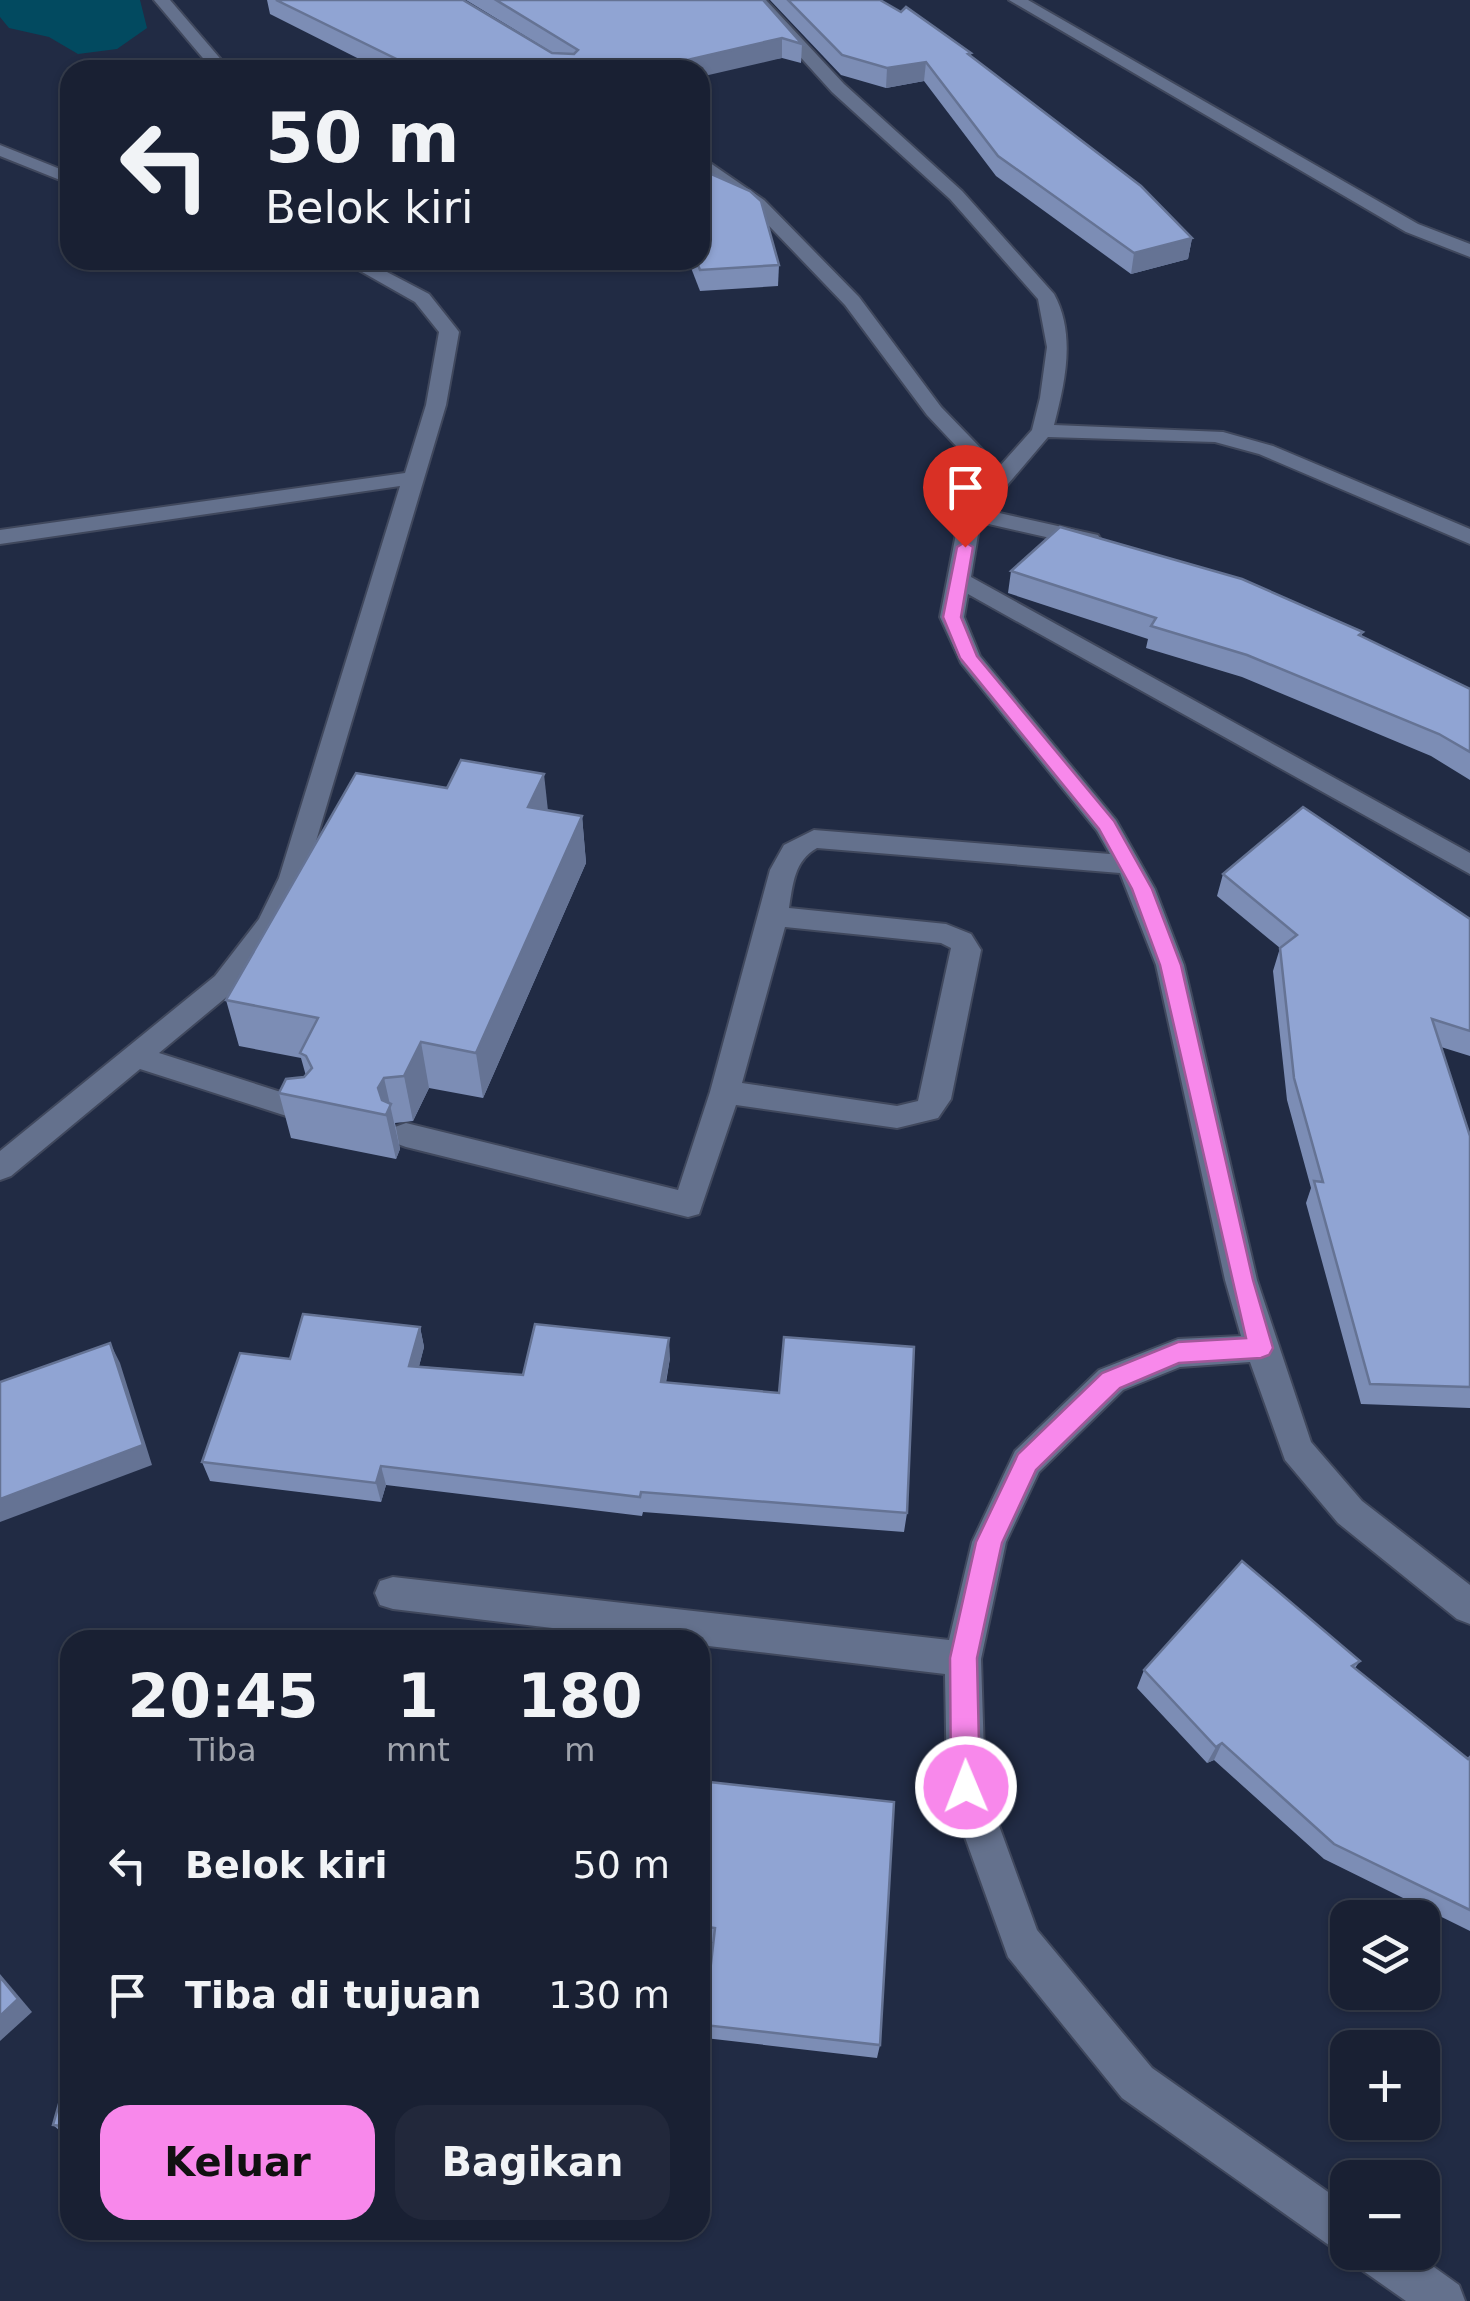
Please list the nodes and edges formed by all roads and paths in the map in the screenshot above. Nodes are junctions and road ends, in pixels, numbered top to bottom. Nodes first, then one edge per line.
1 (162, 0) edge
2 (756, 0) edge
3 (1017, 0) edge
4 (213, 60) edge
5 (0, 150) edge
6 (710, 168) edge
7 (60, 175) edge
8 (1470, 250) edge
9 (369, 270) edge
10 (1042, 432) junction
11 (412, 478) junction
12 (999, 480) junction
13 (971, 513) junction
14 (0, 537) edge
15 (1470, 537) edge
16 (1116, 546) edge
17 (959, 580) junction
18 (1128, 865) junction
19 (1470, 866) edge
20 (774, 916) junction
21 (136, 1057) junction
22 (725, 1092) junction
23 (305, 1111) edge
24 (406, 1135) edge
25 (0, 1168) edge
26 (1261, 1348) junction
27 (393, 1593) dead end
28 (1470, 1607) edge
29 (964, 1658) junction
30 (1330, 2220) edge
31 (1400, 2270) edge
32 (1443, 2301) edge

1 - 4 street
2 - 10 street
3 - 8 street
5 - 7 street
6 - 12 street
9 - 11 street
10 - 12 street
10 - 15 street
11 - 14 street
11 - 21 street
12 - 13 street
13 - 16 street
13 - 17 street
17 - 18 street
17 - 19 street
18 - 20 street
18 - 26 street
20 - 22 street
20 - 22 street
21 - 23 street
21 - 25 street
22 - 24 street
26 - 28 street
26 - 29 street
27 - 29 street
29 - 30 street
31 - 32 street

